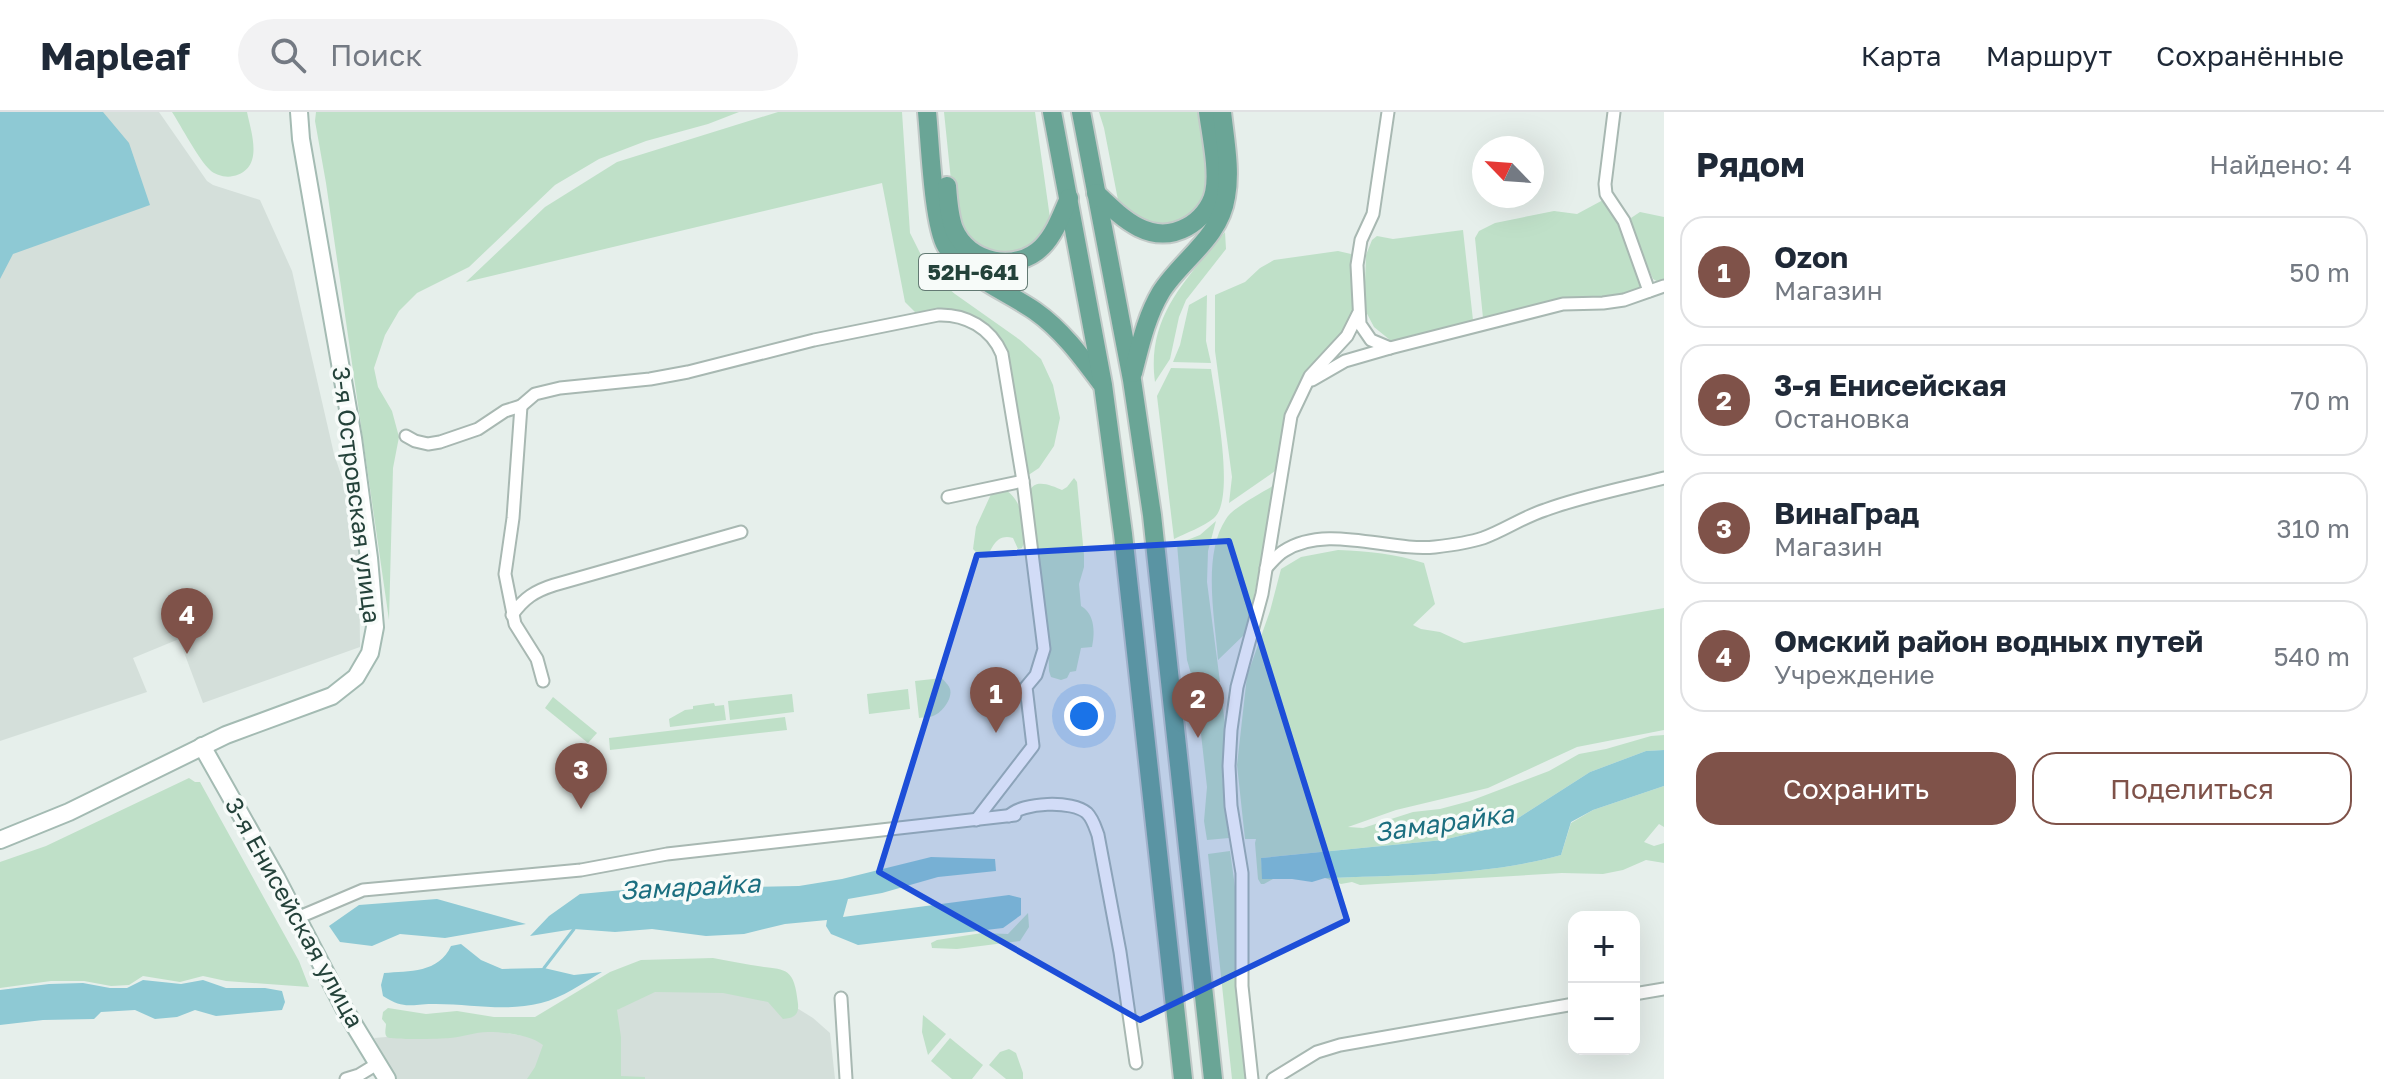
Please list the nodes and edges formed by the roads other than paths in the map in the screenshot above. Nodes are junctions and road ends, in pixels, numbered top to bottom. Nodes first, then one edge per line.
1 (299, 112) edge
2 (927, 112) edge
3 (939, 112) edge
4 (1052, 112) edge
5 (1081, 112) edge
6 (1208, 112) edge
7 (1222, 112) edge
8 (1388, 112) edge
9 (1614, 112) edge
10 (1095, 192) junction
11 (1069, 198) junction
12 (1664, 286) edge
13 (1649, 291) junction
14 (1358, 314) junction
15 (1390, 348) junction
16 (1132, 380) junction
17 (1103, 385) junction
18 (1304, 388) junction
19 (521, 406) junction
20 (406, 436) dead end
21 (1664, 478) edge
22 (1023, 481) junction
23 (948, 497) dead end
24 (741, 532) dead end
25 (1266, 568) junction
26 (512, 615) junction
27 (543, 681) dead end
28 (202, 746) junction
29 (976, 820) junction
30 (0, 840) edge
31 (297, 918) junction
32 (1664, 989) edge
33 (1640, 993) edge
34 (841, 998) dead end
35 (1568, 1005) edge
36 (1136, 1063) dead end
37 (377, 1064) junction
38 (346, 1079) edge
39 (387, 1079) edge
40 (846, 1079) edge
41 (1183, 1079) edge
42 (1213, 1079) edge
43 (1252, 1079) edge
44 (1273, 1079) edge

1 - 28 main road, 3-я Островская улица
2 - 17 main road, 52Н-641
3 - 11 main road, 52Н-641
4 - 11 main road
5 - 10 main road
6 - 10 main road
7 - 16 main road
8 - 14 street
9 - 13 street
10 - 16 main road
11 - 17 main road
12 - 13 street
13 - 15 street
14 - 15 street
14 - 18 street
15 - 18 street
16 - 42 main road
17 - 41 main road
18 - 25 street
19 - 20 street
19 - 22 street
19 - 26 street
21 - 25 street
22 - 23 street
22 - 29 street
24 - 26 street
25 - 43 street
26 - 27 street
28 - 30 main road, 3-я Островская улица
28 - 31 main road, 3-я Енисейская улица
29 - 31 street
29 - 36 street
31 - 37 main road, 3-я Енисейская улица
32 - 33 street
34 - 40 street
35 - 44 street
37 - 38 street
37 - 39 main road, 3-я Енисейская улица

